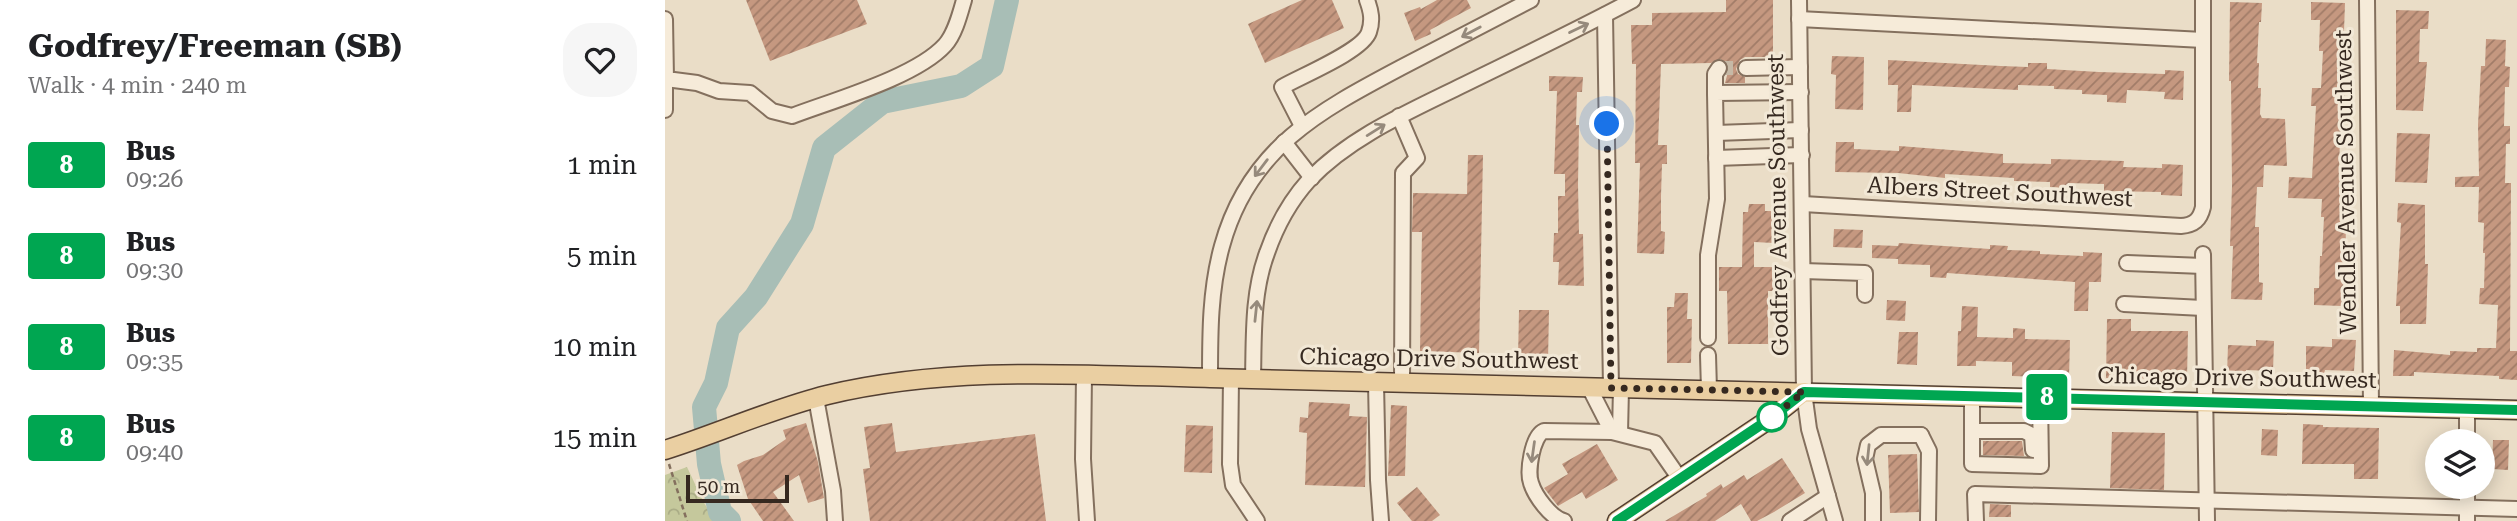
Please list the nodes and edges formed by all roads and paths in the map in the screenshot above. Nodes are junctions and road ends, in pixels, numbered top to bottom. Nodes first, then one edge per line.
1 (964, 0) edge
2 (1367, 0) edge
3 (1531, 0) edge
4 (1633, 0) edge
5 (1799, 0) edge
6 (2203, 0) edge
7 (2367, 0) edge
8 (1605, 15) junction
9 (665, 19) edge
10 (1799, 19) junction
11 (2203, 40) junction
12 (1800, 67) junction
13 (1719, 68) dead end
14 (1747, 68) tunnel mouth
15 (666, 79) edge
16 (1801, 92) junction
17 (1715, 93) junction
18 (665, 110) edge
19 (1399, 116) junction
20 (1302, 126) junction
21 (1801, 130) junction
22 (1716, 133) junction
23 (1284, 142) junction
24 (1802, 155) junction
25 (1716, 159) junction
26 (1312, 178) junction
27 (1803, 204) junction
28 (2127, 263) dead end
29 (1803, 271) junction
30 (1865, 295) dead end
31 (2124, 304) dead end
32 (2203, 307) junction
33 (1708, 338) dead end
34 (1708, 355) dead end
35 (1084, 375) junction
36 (1210, 378) junction
37 (1231, 378) junction
38 (1253, 379) junction
39 (1376, 383) junction
40 (1402, 384) junction
41 (1589, 387) junction
42 (1616, 388) junction
43 (1709, 390) junction
44 (1804, 392) junction
45 (1972, 396) junction
46 (2040, 397) junction
47 (816, 398) junction
48 (2206, 401) junction
49 (2371, 406) junction
50 (2467, 409) junction
51 (2517, 410) edge
52 (2467, 429) edge
53 (1972, 431) junction
54 (1616, 433) junction
55 (1921, 435) junction
56 (669, 452) edge
57 (2023, 465) junction
58 (1680, 479) junction
59 (1828, 496) junction
60 (2207, 500) junction
61 (2517, 509) edge
62 (2467, 514) edge
63 (1876, 517) edge
64 (687, 521) edge
65 (835, 521) edge
66 (1087, 521) edge
67 (1257, 521) edge
68 (1381, 521) edge
69 (1564, 521) edge
70 (1617, 521) edge
71 (1790, 521) edge
72 (1835, 521) edge
73 (1921, 521) edge
74 (1928, 521) edge
75 (1976, 521) edge
76 (2207, 521) edge

1 - 15 street
2 - 20 street
3 -> 20 street
4 - 8 street
5 - 10 street, Godfrey Avenue Southwest
6 - 11 street
7 - 49 street, Wendler Avenue Southwest
19 -> 8 street
8 - 42 street
9 - 15 street
10 - 11 street
10 - 12 street, Godfrey Avenue Southwest
11 - 27 street, Albers Street Southwest
12 - 14 street
12 - 16 street, Godfrey Avenue Southwest
13 - 17 street
15 - 18 street
16 - 17 street
16 - 21 street, Godfrey Avenue Southwest
17 - 22 street
26 -> 19 street
19 - 40 street
20 - 23 street
21 - 22 street
21 - 24 street, Godfrey Avenue Southwest
22 - 25 street
23 - 26 street
23 -> 36 street
24 - 25 street
24 - 27 street, Godfrey Avenue Southwest
25 - 33 street
38 -> 26 street
27 - 29 street, Godfrey Avenue Southwest
28 - 32 street
29 - 30 street
29 - 44 street, Godfrey Avenue Southwest
31 - 32 street
32 - 48 street
34 - 43 street
35 - 36 main road, Chicago Drive Southwest
35 - 47 main road, Chicago Drive Southwest
35 - 66 street
36 - 37 main road, Chicago Drive Southwest
37 - 38 main road, Chicago Drive Southwest
37 - 67 street
38 - 39 main road, Chicago Drive Southwest
39 - 40 main road, Chicago Drive Southwest
39 - 68 street
40 - 41 main road, Chicago Drive Southwest
41 - 42 main road, Chicago Drive Southwest
41 - 54 street
42 - 43 main road, Chicago Drive Southwest
42 - 54 street
43 - 44 main road, Chicago Drive Southwest
44 - 45 main road, Chicago Drive Southwest
44 - 58 main road
44 - 59 street, Godfrey Avenue Southwest
45 - 46 main road, Chicago Drive Southwest
45 - 53 street
46 - 48 main road, Chicago Drive Southwest
46 - 57 street
47 - 56 main road, Chicago Drive Southwest
47 - 65 street
48 - 49 main road, Chicago Drive Southwest
48 - 60 street
49 - 50 main road, Chicago Drive Southwest
50 - 51 main road, Chicago Drive Southwest
50 - 52 street
53 - 57 street
53 - 57 street
54 - 58 street
54 -> 69 street
55 -> 63 street
55 - 73 street
55 - 74 street
56 - 64 path
58 - 70 main road
59 - 71 street
59 - 72 street, Godfrey Avenue Southwest
60 - 62 street
60 - 75 street
60 - 76 street
61 - 62 street

